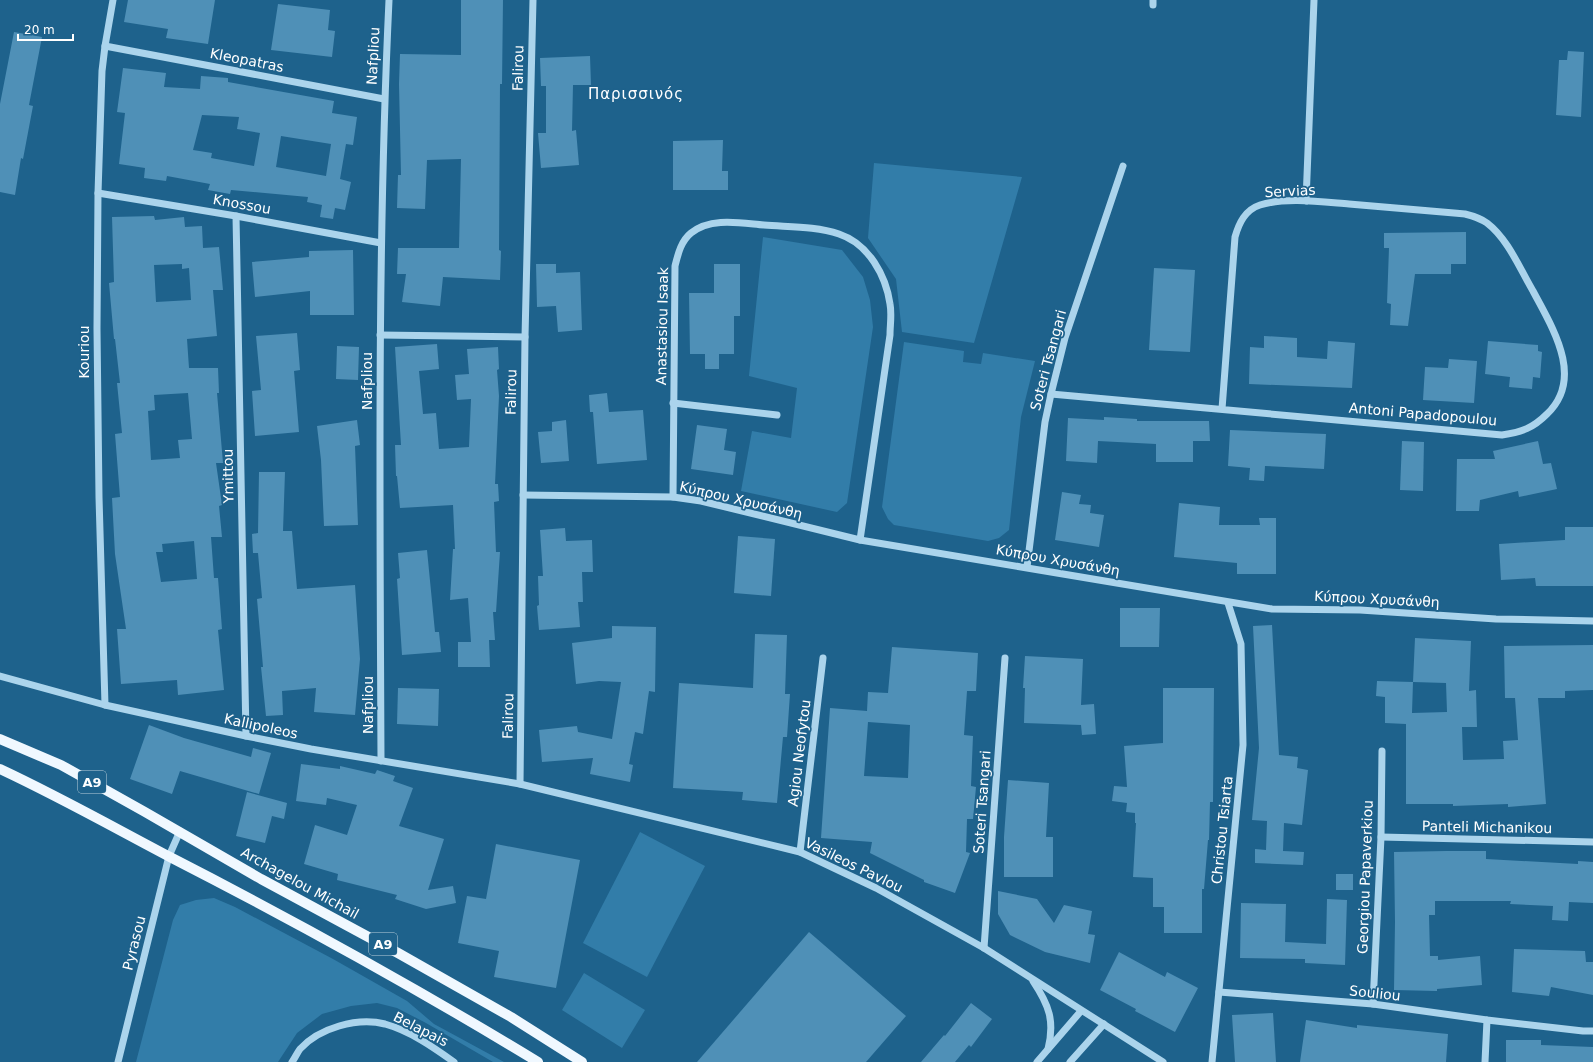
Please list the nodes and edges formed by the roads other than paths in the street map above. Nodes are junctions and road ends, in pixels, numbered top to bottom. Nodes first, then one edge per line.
1 (113, 0) edge
2 (389, 0) edge
3 (533, 0) edge
4 (1314, 0) edge
5 (105, 46) junction
6 (384, 99) junction
7 (1123, 166) dead end
8 (98, 193) junction
9 (1306, 201) junction
10 (1465, 214) joint
11 (236, 216) junction
12 (381, 243) junction
13 (380, 336) junction
14 (525, 337) junction
15 (1051, 394) junction
16 (673, 403) junction
17 (1222, 409) junction
18 (777, 415) dead end
19 (523, 495) junction
20 (673, 497) junction
21 (860, 540) junction
22 (1027, 568) junction
23 (1228, 603) junction
24 (1593, 621) edge
25 (823, 658) dead end
26 (1005, 658) dead end
27 (0, 676) edge
28 (105, 705) junction
29 (246, 736) junction
30 (0, 739) edge
31 (1382, 751) dead end
32 (381, 761) junction
33 (0, 769) edge
34 (520, 784) junction
35 (180, 831) junction
36 (1381, 837) junction
37 (1593, 842) edge
38 (800, 852) junction
39 (169, 856) junction
40 (984, 948) junction
41 (1032, 979) junction
42 (1218, 992) junction
43 (1373, 1004) junction
44 (1081, 1011) junction
45 (1487, 1020) junction
46 (1104, 1024) junction
47 (1593, 1031) edge
48 (1048, 1049) junction
49 (118, 1062) edge
50 (292, 1062) edge
51 (454, 1062) edge
52 (538, 1062) edge
53 (582, 1062) edge
54 (1037, 1062) edge
55 (1070, 1062) edge
56 (1163, 1062) edge
57 (1212, 1062) edge
58 (1485, 1062) edge

1 - 5 street, Kouriou
2 - 6 street, Nafpliou
3 - 14 street, Falirou
4 - 9 street
5 - 6 street, Kleopatras
5 - 8 street, Kouriou
6 - 12 street, Nafpliou
7 - 15 street, Soteri Tsangari
8 - 11 street, Knossou
8 - 28 street, Kouriou
9 - 10 street, Servias
9 - 17 street, Servias
10 - 17 street, Antoni Papadopoulou
11 - 12 street, Knossou
11 - 29 street, Ymittou
12 - 13 street, Nafpliou
13 - 14 street
13 - 32 street, Nafpliou
14 - 19 street, Falirou
15 - 17 street, Antoni Papadopoulou
15 - 22 street, Soteri Tsangari
16 - 18 street
16 - 20 street, Anastasiou Isaak
16 - 21 street, Anastasiou Isaak
19 - 20 street, Κύπρου Χρυσάνθη
19 - 34 street, Falirou
20 - 21 street, Κύπρου Χρυσάνθη
21 - 22 street, Κύπρου Χρυσάνθη
22 - 23 street, Κύπρου Χρυσάνθη
23 - 24 street, Κύπρου Χρυσάνθη
23 - 42 street, Christou Tsiarta
25 - 38 street, Agiou Neofytou
26 - 40 street, Soteri Tsangari
27 - 28 street, Kallipoleos
28 - 29 street, Kallipoleos
29 - 32 street, Kallipoleos
30 - 35 main road, Archagelou Michail / A9
31 - 36 street, Georgiou Papaverkiou
32 - 34 street, Kallipoleos
33 - 39 main road, A9
34 - 38 street, Vasileos Pavlou
35 - 39 street, Pyrasou
35 - 53 main road, Archagelou Michail / A9
36 - 37 street, Panteli Michanikou
36 - 43 street, Georgiou Papaverkiou
38 - 40 street, Vasileos Pavlou
39 - 49 street, Pyrasou
39 - 52 main road, A9
40 - 41 street, Vasileos Pavlou
41 - 44 street, Vasileos Pavlou
41 - 48 street
42 - 43 street, Souliou
42 - 57 street, Christou Tsiarta
43 - 45 street, Souliou
44 - 46 street, Vasileos Pavlou
44 - 48 street
45 - 47 street
45 - 58 street
46 - 55 street
46 - 56 street, Vasileos Pavlou
48 - 54 street
50 - 51 street, Belapais

